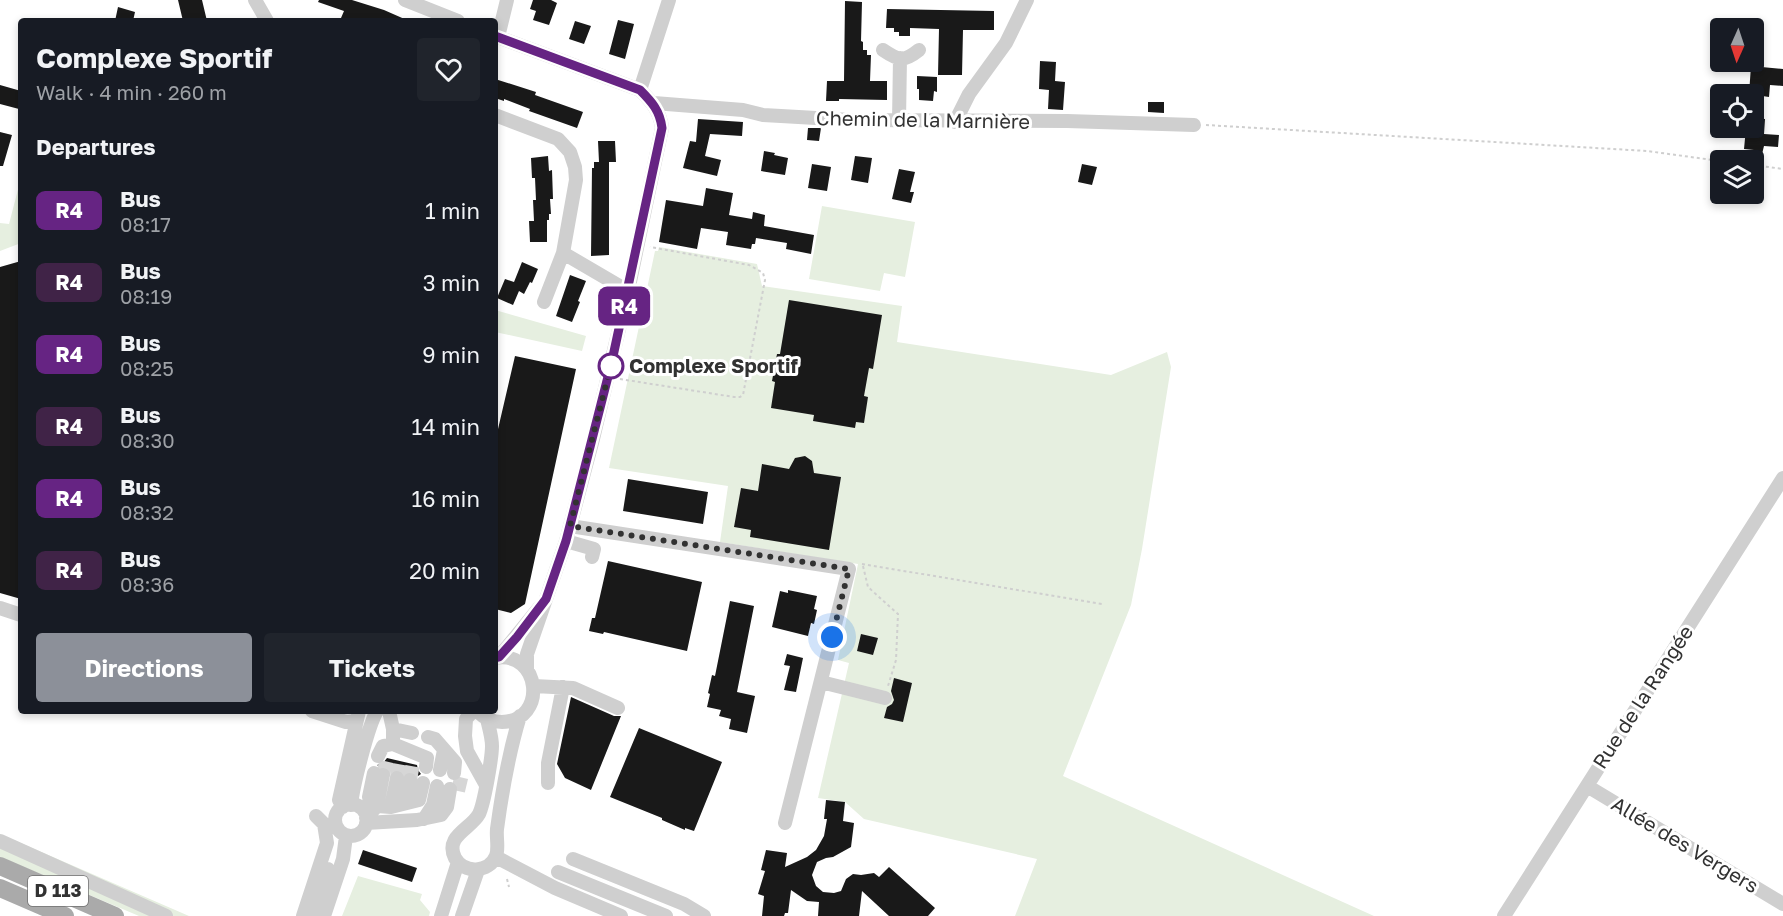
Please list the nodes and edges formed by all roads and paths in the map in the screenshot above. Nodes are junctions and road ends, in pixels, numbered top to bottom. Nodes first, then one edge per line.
1 (255, 0) edge
2 (405, 0) edge
3 (507, 0) edge
4 (669, 0) edge
5 (1028, 0) edge
6 (265, 18) edge
7 (450, 18) edge
8 (498, 29) edge
9 (498, 37) edge
10 (883, 50) dead end
11 (919, 50) dead end
12 (900, 58) junction
13 (640, 90) junction
14 (654, 103) junction
15 (498, 116) edge
16 (899, 121) junction
17 (955, 122) junction
18 (1194, 125) joint
19 (1710, 160) edge
20 (1764, 166) edge
21 (1783, 169) edge
22 (638, 245) junction
23 (563, 253) junction
24 (628, 291) junction
25 (544, 302) dead end
26 (608, 376) junction
27 (1783, 478) edge
28 (570, 526) junction
29 (566, 541) junction
30 (592, 557) dead end
31 (862, 564) junction
32 (849, 569) junction
33 (546, 599) junction
34 (1102, 604) dead end
35 (0, 608) edge
36 (18, 614) edge
37 (498, 657) edge
38 (498, 658) edge
39 (527, 670) junction
40 (820, 682) junction
41 (534, 686) junction
42 (563, 687) junction
43 (885, 698) joint
44 (618, 708) dead end
45 (330, 714) edge
46 (376, 714) edge
47 (390, 714) edge
48 (479, 714) edge
49 (520, 716) junction
50 (354, 718) edge
51 (393, 729) junction
52 (412, 733) dead end
53 (428, 737) dead end
54 (402, 756) tunnel mouth
55 (453, 770) tunnel mouth
56 (417, 782) junction
57 (548, 783) dead end
58 (486, 785) junction
59 (1587, 786) junction
60 (347, 806) junction
61 (384, 806) junction
62 (316, 816) dead end
63 (424, 819) junction
64 (366, 820) junction
65 (785, 823) dead end
66 (343, 833) junction
67 (0, 841) edge
68 (496, 857) junction
69 (459, 862) junction
70 (0, 866) edge
71 (478, 870) junction
72 (558, 872) junction
73 (532, 876) junction
74 (507, 879) dead end
75 (509, 887) dead end
76 (0, 888) edge
77 (1783, 904) edge
78 (65, 916) edge
79 (115, 916) edge
80 (166, 916) edge
81 (303, 916) edge
82 (314, 916) edge
83 (324, 916) edge
84 (441, 916) edge
85 (462, 916) edge
86 (621, 916) edge
87 (666, 916) edge
88 (703, 916) edge
89 (1504, 916) edge

1 - 6 street
2 - 7 street
3 - 8 street
4 - 13 street
5 - 17 street
9 - 13 street
10 - 12 street
11 - 12 street
12 - 16 street
13 - 14 street
14 - 16 street, Chemin de la Marnière
14 - 22 street
15 - 23 street
16 - 17 street, Chemin de la Marnière
17 - 18 street, Chemin de la Marnière
18 - 19 path
20 - 21 path
22 - 24 street
22 - 26 path
23 - 24 street
23 - 25 street
24 - 26 street
26 - 28 street
27 - 59 street, Rue de la Rangée
28 - 29 street
28 - 32 street
29 - 30 street
29 - 33 street
31 - 32 path
31 - 34 path
31 - 43 path
32 - 40 street
33 - 37 street
33 - 39 street
35 - 36 street
38 - 39 street
39 - 41 street
40 - 43 street
40 - 65 street
41 - 42 street
41 - 49 street
42 - 44 street
42 - 57 street
45 - 50 street
46 - 60 street
47 - 51 street
48 - 49 street
48 - 58 street
48 - 58 street
49 - 68 street
50 - 60 street
51 - 52 street
51 - 54 street
53 - 55 street
56 - 61 street
56 - 61 street
56 - 63 street
56 - 63 street
58 - 69 street
59 - 77 street, Allée des Vergers
59 - 89 street, Rue de la Rangée
60 - 64 street
60 - 66 street
61 - 64 street
62 - 81 street
63 - 64 street
64 - 66 street
66 - 82 street
66 - 83 street
67 - 80 street
68 - 71 street
68 - 73 street
69 - 71 street
69 - 84 street
70 - 79 main road, D 113
71 - 85 street
72 - 73 street
72 - 87 street
72 - 88 street
73 - 86 street
74 - 75 path
76 - 78 main road, D 113

